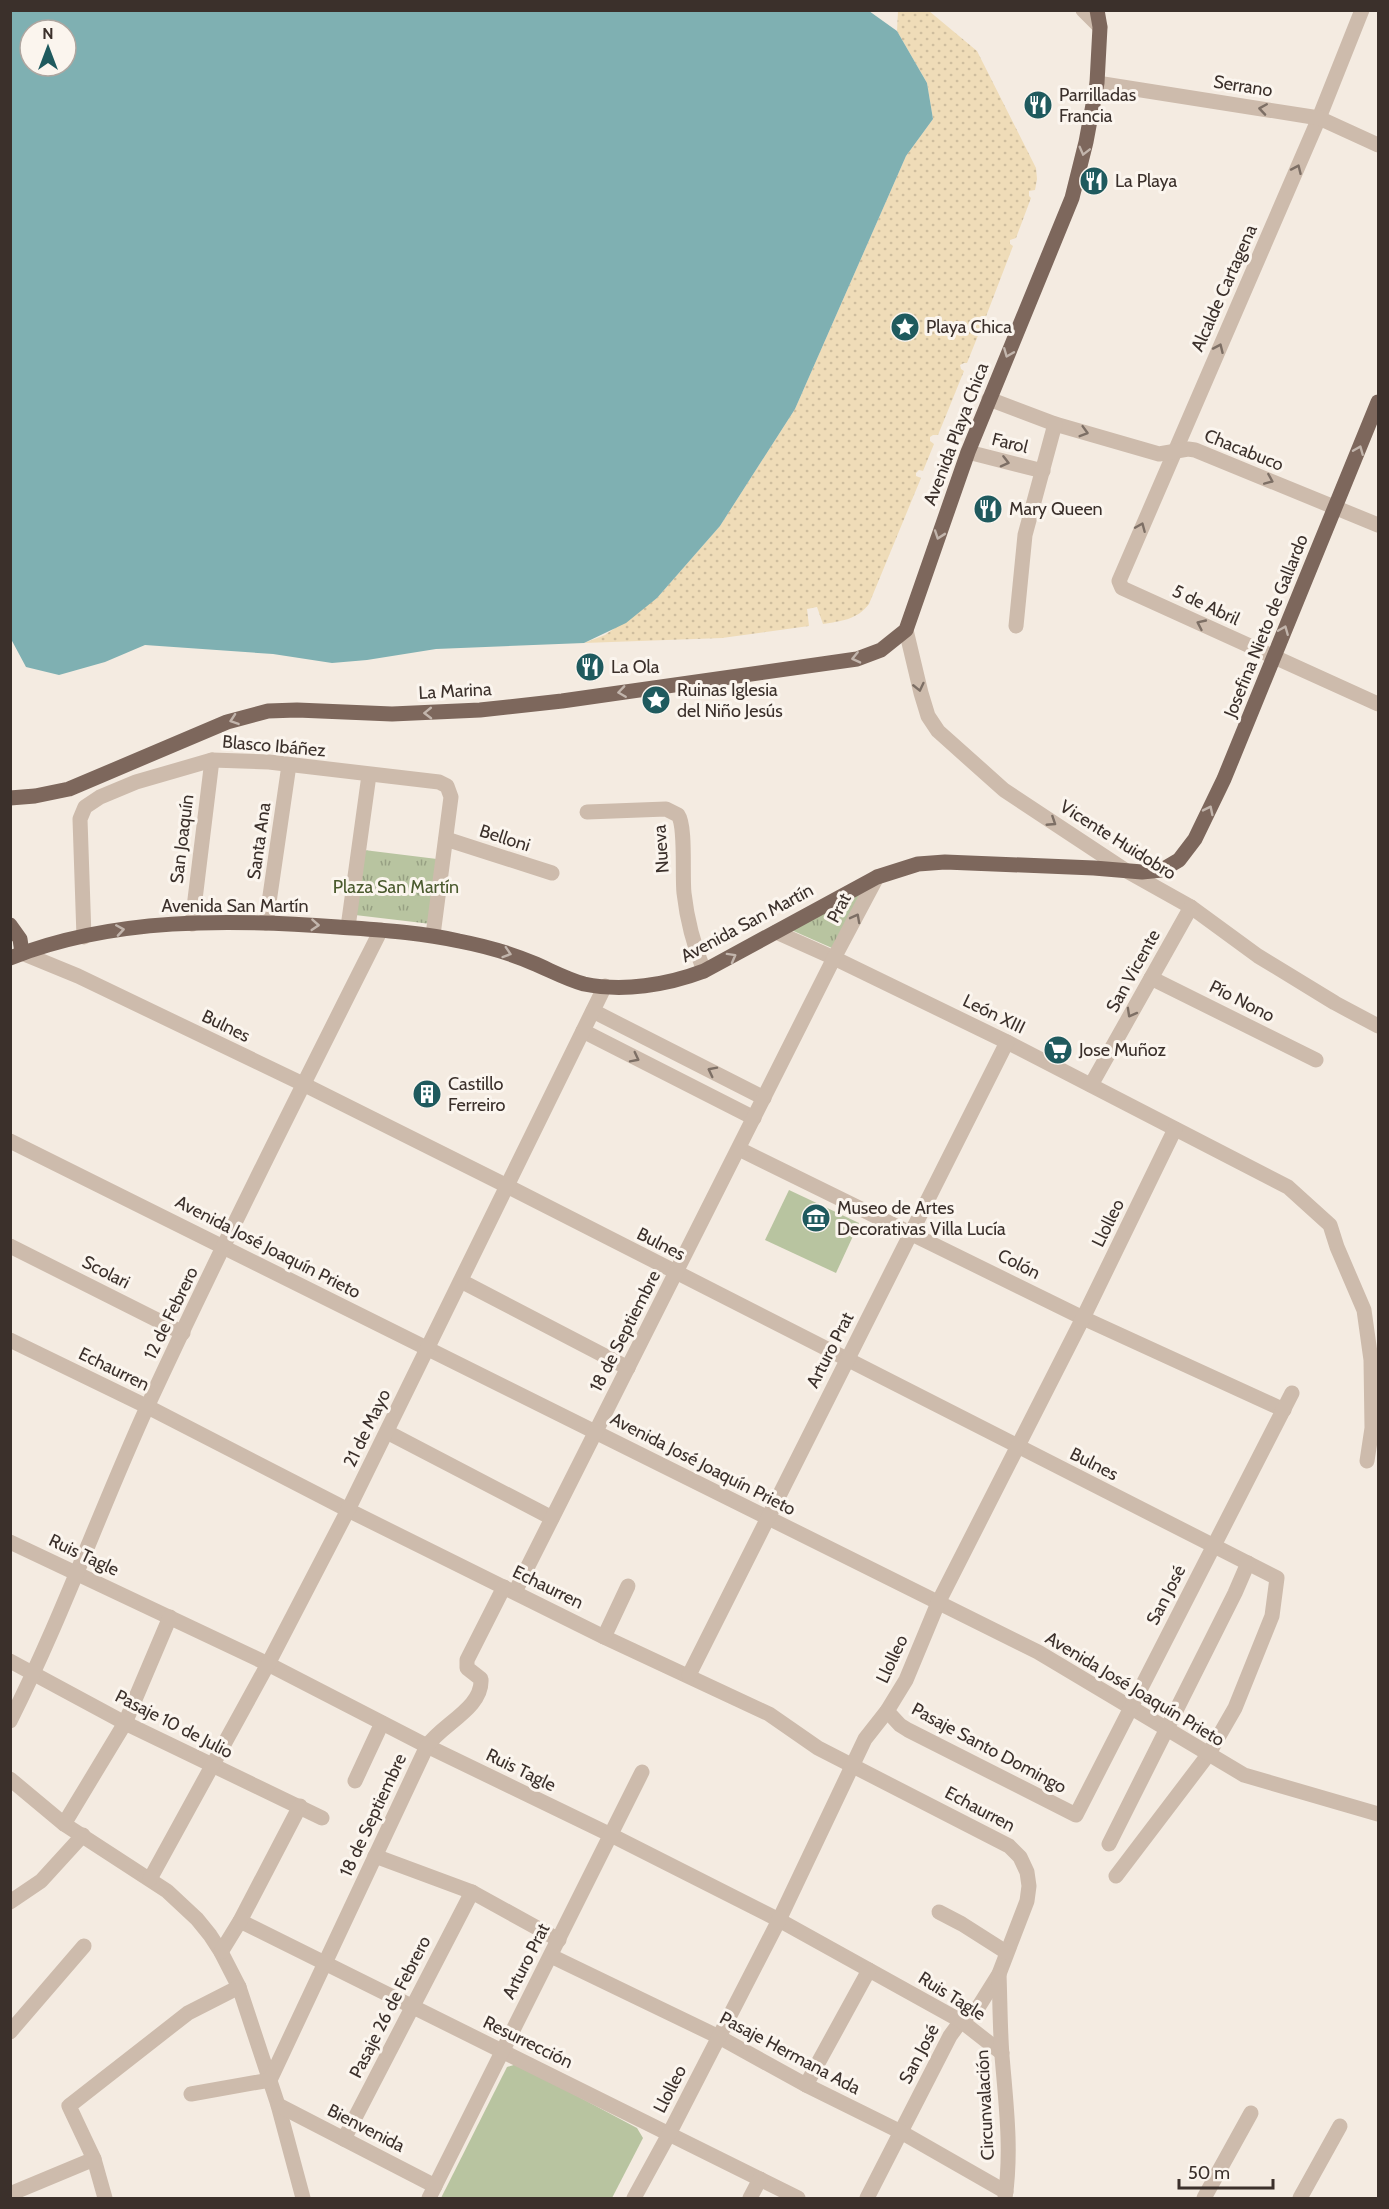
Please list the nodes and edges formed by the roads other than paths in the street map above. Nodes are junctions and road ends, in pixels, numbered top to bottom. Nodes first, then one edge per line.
1 (1083, 10) edge
2 (1097, 10) edge
3 (1362, 10) edge
4 (1100, 27) junction
5 (1097, 83) junction
6 (1319, 118) junction
7 (1378, 145) edge
8 (989, 399) junction
9 (1378, 402) edge
10 (1055, 424) junction
11 (968, 452) junction
12 (1173, 452) junction
13 (1043, 471) junction
14 (1335, 508) junction
15 (1378, 525) edge
16 (1119, 581) joint
17 (1016, 626) dead end
18 (906, 630) junction
19 (1273, 658) junction
20 (1378, 704) edge
21 (212, 760) junction
22 (289, 765) junction
23 (369, 775) junction
24 (10, 798) edge
25 (587, 812) dead end
26 (446, 839) junction
27 (1179, 860) joint
28 (1125, 870) junction
29 (552, 873) dead end
30 (877, 878) junction
31 (1191, 907) junction
32 (266, 923) junction
33 (192, 924) junction
34 (10, 925) edge
35 (348, 927) junction
36 (381, 930) junction
37 (776, 932) junction
38 (433, 935) junction
39 (84, 937) junction
40 (16, 956) edge
41 (834, 958) junction
42 (704, 971) junction
43 (1151, 978) junction
44 (605, 986) junction
45 (593, 1011) junction
46 (1378, 1026) edge
47 (583, 1031) junction
48 (1007, 1042) junction
49 (1316, 1060) dead end
50 (303, 1084) junction
51 (1091, 1085) junction
52 (764, 1098) junction
53 (754, 1118) junction
54 (1175, 1129) junction
55 (10, 1141) edge
56 (739, 1149) junction
57 (507, 1186) junction
58 (911, 1232) junction
59 (10, 1246) edge
60 (224, 1247) junction
61 (675, 1273) junction
62 (461, 1281) junction
63 (1083, 1318) junction
64 (183, 1333) junction
65 (10, 1340) edge
66 (428, 1349) junction
67 (846, 1360) junction
68 (628, 1368) junction
69 (1292, 1393) dead end
70 (147, 1407) junction
71 (1284, 1410) junction
72 (387, 1432) junction
73 (595, 1432) junction
74 (1018, 1447) junction
75 (1367, 1461) dead end
76 (348, 1510) junction
77 (552, 1518) junction
78 (767, 1518) junction
79 (10, 1542) edge
80 (1213, 1546) junction
81 (1248, 1563) junction
82 (77, 1573) junction
83 (628, 1586) dead end
84 (509, 1590) junction
85 (938, 1603) junction
86 (170, 1617) junction
87 (604, 1637) junction
88 (10, 1661) edge
89 (268, 1664) junction
90 (34, 1672) junction
91 (689, 1675) junction
92 (1131, 1707) junction
93 (887, 1711) junction
94 (10, 1721) edge
95 (125, 1723) junction
96 (382, 1723) junction
97 (1167, 1730) junction
98 (427, 1746) junction
99 (1208, 1755) junction
100 (211, 1765) junction
101 (852, 1765) junction
102 (642, 1772) dead end
103 (10, 1779) edge
104 (355, 1780) dead end
105 (300, 1806) junction
106 (1378, 1814) edge
107 (1076, 1815) joint
108 (322, 1818) dead end
109 (64, 1824) junction
110 (83, 1835) junction
111 (611, 1835) junction
112 (1109, 1844) dead end
113 (375, 1856) junction
114 (1116, 1876) dead end
115 (150, 1879) junction
116 (472, 1892) junction
117 (1027, 1901) joint
118 (10, 1902) edge
119 (939, 1912) dead end
120 (779, 1920) junction
121 (240, 1921) junction
122 (559, 1940) junction
123 (84, 1946) dead end
124 (221, 1952) junction
125 (1006, 1952) junction
126 (551, 1956) junction
127 (325, 1963) junction
128 (869, 1970) junction
129 (999, 1974) junction
130 (239, 1987) junction
131 (412, 2007) junction
132 (961, 2021) junction
133 (10, 2032) edge
134 (718, 2037) junction
135 (503, 2051) junction
136 (1002, 2053) junction
137 (270, 2080) junction
138 (806, 2085) junction
139 (191, 2094) dead end
140 (278, 2105) junction
141 (1251, 2113) dead end
142 (1340, 2127) dead end
143 (901, 2132) junction
144 (669, 2134) junction
145 (344, 2139) junction
146 (94, 2158) junction
147 (760, 2179) junction
148 (432, 2192) edge
149 (10, 2194) edge
150 (1006, 2195) edge
151 (1302, 2198) edge
152 (105, 2199) edge
153 (303, 2199) edge
154 (634, 2199) edge
155 (750, 2199) edge
156 (798, 2199) edge
157 (867, 2199) edge
158 (1204, 2199) edge

1 - 4 street
2 - 4 main road, Avenida Playa Chica
3 - 6 street, Alcalde Cartagena
4 - 5 main road, Avenida Playa Chica
6 -> 5 street, Serrano
5 -> 8 main road, Avenida Playa Chica
6 - 7 street, Serrano
12 -> 6 street, Alcalde Cartagena
8 - 10 street, Chacabuco
8 - 11 main road, Avenida Playa Chica
14 -> 9 main road, Josefina Nieto de Gallardo
10 -> 12 street, Chacabuco
10 - 13 street
11 -> 13 street, Farol
11 -> 18 main road, Avenida Playa Chica
12 -> 14 street, Chacabuco
16 -> 12 street, Alcalde Cartagena
13 - 17 street
14 - 15 street, Chacabuco
19 -> 14 main road, Josefina Nieto de Gallardo
19 -> 16 street, 5 de Abril
18 -> 24 main road, La Marina
18 -> 28 street, Vicente Huidobro
19 - 20 street, 5 de Abril
27 -> 19 main road, Josefina Nieto de Gallardo
21 - 22 street, Blasco Ibáñez
21 - 33 street, San Joaquín
21 - 39 street, Blasco Ibáñez
22 - 23 street, Blasco Ibáñez
22 - 32 street, Santa Ana
23 - 26 street, Blasco Ibáñez
23 - 35 street
25 - 42 street, Nueva
26 - 29 street, Belloni
26 - 38 street, Blasco Ibáñez
27 - 28 main road, Avenida San Martín
28 - 30 main road, Avenida San Martín
28 - 31 street, Vicente Huidobro
30 - 37 main road, Avenida San Martín
41 -> 30 street, Prat
31 - 43 street, San Vicente
31 - 46 street, Vicente Huidobro
32 - 33 main road, Avenida San Martín
32 -> 35 main road, Avenida San Martín
39 -> 33 main road, Avenida San Martín
34 - 40 main road
35 - 36 main road, Avenida San Martín
36 - 38 main road, Avenida San Martín
36 - 50 street, 12 de Febrero
37 - 41 street, León XIII
42 -> 37 main road, Avenida San Martín
38 -> 44 main road, Avenida San Martín
39 - 40 main road, Avenida San Martín
40 - 50 street, Bulnes
41 - 48 street, León XIII
41 - 52 street, 18 de Septiembre
42 - 44 main road, Avenida San Martín
43 - 49 street, Pío Nono
43 -> 51 street, San Vicente
44 - 45 street, 21 de Mayo
45 - 47 street, 21 de Mayo
52 -> 45 street
47 -> 53 street
47 - 57 street, 21 de Mayo
48 - 51 street, León XIII
48 - 58 street, Arturo Prat
50 - 57 street, Bulnes
50 - 60 street, 12 de Febrero
51 - 54 street, León XIII
52 - 53 street, 18 de Septiembre
53 - 56 street, 18 de Septiembre
54 - 63 street, Llolleo
54 - 75 street, León XIII
55 - 60 street, Avenida José Joaquín Prieto
56 - 58 street, Colón
56 - 61 street, 18 de Septiembre
57 - 61 street, Bulnes
57 - 62 street, 21 de Mayo
58 - 63 street, Colón
58 - 67 street, Arturo Prat
59 - 64 street, Scolari
60 - 64 street, 12 de Febrero
60 - 66 street, Avenida José Joaquín Prieto
61 - 67 street, Bulnes
61 - 68 street, 18 de Septiembre
62 - 66 street, 21 de Mayo
62 - 68 street
63 - 71 street, Colón
63 - 74 street, Llolleo
64 - 70 street, 12 de Febrero
65 - 70 street, Echaurren
66 - 72 street, 21 de Mayo
66 - 73 street, Avenida José Joaquín Prieto
67 - 74 street, Bulnes
67 - 78 street, Arturo Prat
68 - 73 street, 18 de Septiembre
69 - 71 street, San José
70 - 76 street, Echaurren
70 - 82 street, 12 de Febrero
71 - 80 street, San José
72 - 76 street, 21 de Mayo
72 - 77 street
73 - 77 street, 18 de Septiembre
73 - 78 street, Avenida José Joaquín Prieto
74 - 80 street, Bulnes
74 - 85 street, Llolleo
76 - 84 street, Echaurren
76 - 89 street, 21 de Mayo
77 - 84 street, 18 de Septiembre
78 - 85 street, Avenida José Joaquín Prieto
78 - 91 street, Arturo Prat
79 - 82 street, Ruis Tagle
80 - 81 street, Bulnes
80 - 92 street, San José
81 - 97 street
81 - 99 street, Bulnes
82 - 86 street, Ruis Tagle
82 - 90 street, 12 de Febrero
83 - 87 street
84 - 87 street, Echaurren
84 - 98 street, 18 de Septiembre
85 - 92 street, Avenida José Joaquín Prieto
85 - 93 street, Llolleo
86 - 89 street, Ruis Tagle
86 - 95 street
87 - 91 street, Echaurren
88 - 90 street, Pasaje 10 de Julio
89 - 96 street, Ruis Tagle
89 - 100 street, 21 de Mayo
90 - 94 street, 12 de Febrero
90 - 95 street, Pasaje 10 de Julio
91 - 101 street, Echaurren
92 - 97 street, Avenida José Joaquín Prieto
92 - 107 street, San José
93 - 101 street, Llolleo
93 - 107 street, Pasaje Santo Domingo
95 - 100 street, Pasaje 10 de Julio
95 - 109 street
96 - 98 street, Ruis Tagle
96 - 104 street
97 - 99 street, Avenida José Joaquín Prieto
97 - 112 street
98 - 111 street, Ruis Tagle
98 - 113 street, 18 de Septiembre
99 - 106 street, Avenida José Joaquín Prieto
99 - 114 street
100 - 105 street, Pasaje 10 de Julio
100 - 115 street, 21 de Mayo
101 - 117 street, Echaurren
101 - 120 street, Llolleo
102 - 111 street, Arturo Prat
103 - 109 street
105 - 108 street, Pasaje 10 de Julio
105 - 121 street
109 - 110 street
110 - 115 street
110 - 118 street
111 - 120 street, Ruis Tagle
111 - 122 street, Arturo Prat
113 - 116 street
113 - 127 street, 18 de Septiembre
115 - 124 street
116 - 122 street
116 - 131 street, Pasaje 26 de Febrero
117 - 125 street, San José
119 - 125 street
120 - 128 street, Ruis Tagle
120 - 134 street, Llolleo
121 - 124 street
121 - 127 street, Resurrección
122 - 126 street, Arturo Prat
123 - 133 street
124 - 130 street
125 - 129 street, San José
126 - 134 street, Pasaje Hermana Ada
126 - 135 street, Arturo Prat
127 - 131 street, Resurrección
127 - 137 street, 18 de Septiembre
128 - 132 street, Ruis Tagle
128 - 138 street
129 - 132 street, San José
129 - 136 street, Circunvalación
130 - 137 street
130 - 146 street
131 - 135 street, Resurrección
131 - 145 street, Pasaje 26 de Febrero
132 - 136 street, Ruis Tagle
132 - 143 street, San José
134 - 138 street, Pasaje Hermana Ada
134 - 144 street, Llolleo
135 - 144 street, Resurrección
135 - 148 street, Arturo Prat
136 - 150 street, Circunvalación
137 - 139 street
137 - 140 street
138 - 143 street, Pasaje Hermana Ada
140 - 145 street, Bienvenida
140 - 153 street
141 - 158 street
142 - 151 street
143 - 150 street, Pasaje Hermana Ada
143 - 157 street, San José
144 - 147 street, Resurrección
144 - 154 street, Llolleo
145 - 148 street, Bienvenida
146 - 149 street
146 - 152 street
147 - 155 street
147 - 156 street, Resurrección

